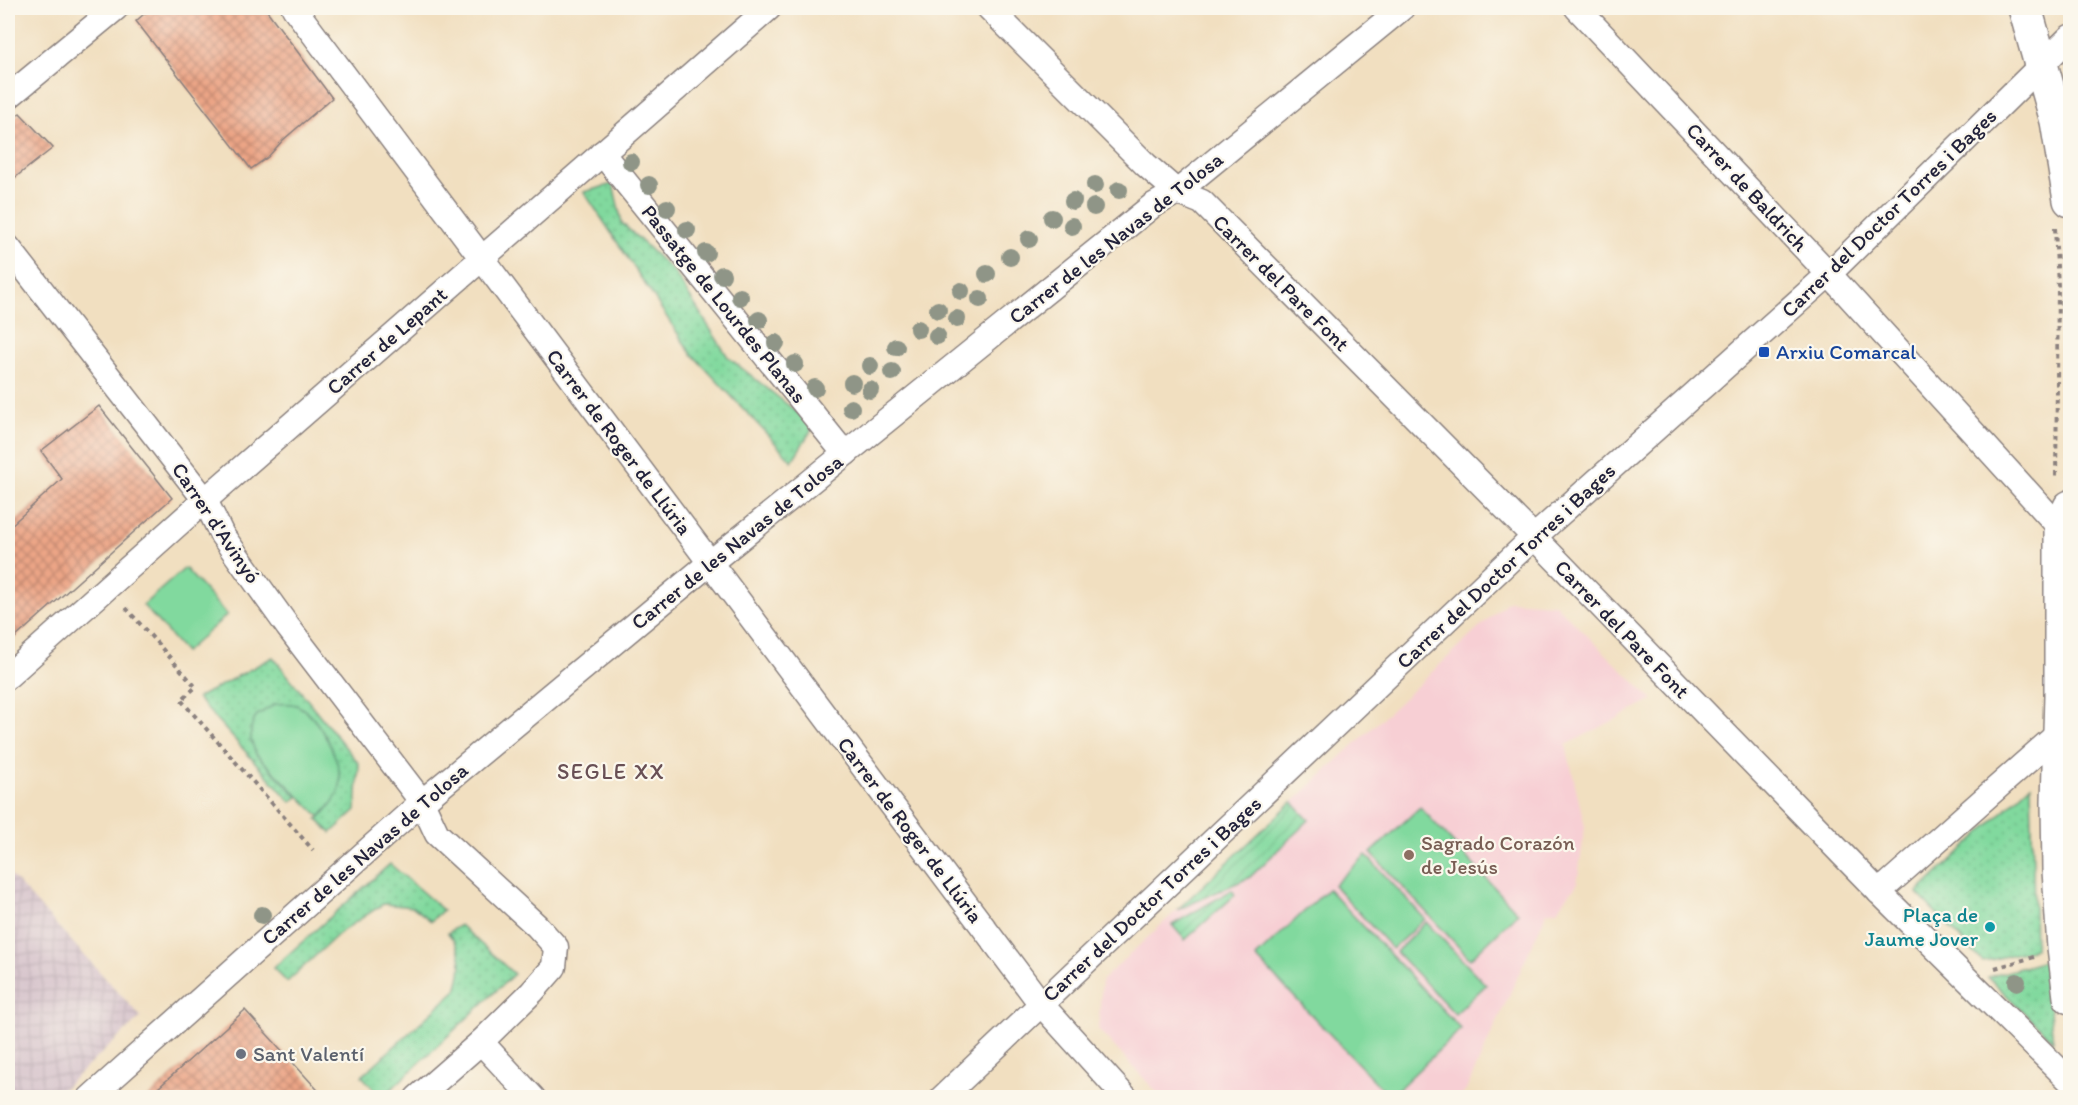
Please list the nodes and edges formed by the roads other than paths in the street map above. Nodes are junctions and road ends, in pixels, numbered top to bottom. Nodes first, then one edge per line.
1 (116, 8) edge
2 (294, 8) edge
3 (769, 8) edge
4 (989, 8) edge
5 (1402, 8) edge
6 (1577, 8) edge
7 (2025, 8) edge
8 (2070, 37) edge
9 (2042, 65) junction
10 (8, 97) edge
11 (602, 153) junction
12 (1177, 192) junction
13 (2063, 213) edge
14 (8, 247) edge
15 (482, 258) junction
16 (1829, 274) junction
17 (845, 454) junction
18 (205, 500) junction
19 (2066, 518) edge
20 (1534, 537) junction
21 (711, 562) junction
22 (8, 676) edge
23 (2066, 693) edge
24 (2060, 732) junction
25 (422, 802) junction
26 (1879, 892) junction
27 (2070, 997) edge
28 (1041, 1004) junction
29 (481, 1042) junction
30 (2070, 1082) edge
31 (90, 1098) edge
32 (417, 1098) edge
33 (534, 1098) edge
34 (942, 1098) edge
35 (1126, 1098) edge

1 - 10 street
2 - 15 street, Carrer de Roger de Llúria
3 - 11 street, Carrer de Lepant
4 - 12 street, Carrer del Pare Font
5 - 12 street, Carrer de les Navas de Tolosa
6 - 16 street, Carrer de Baldrich
7 - 9 street
8 - 9 street, Carrer del Doctor Torres i Bages
9 - 13 street
9 - 16 street, Carrer del Doctor Torres i Bages
11 - 15 street, Carrer de Lepant
11 - 17 street, Passatge de Lourdes Planas
12 - 17 street, Carrer de les Navas de Tolosa
12 - 20 street, Carrer del Pare Font
14 - 18 street, Carrer d'Avinyó
15 - 18 street, Carrer de Lepant
15 - 21 street, Carrer de Roger de Llúria
16 - 19 street, Carrer de Baldrich
16 - 20 street, Carrer del Doctor Torres i Bages
17 - 21 street, Carrer de les Navas de Tolosa
18 - 22 street, Carrer de Lepant
18 - 25 street, Carrer d'Avinyó
19 - 23 street
20 - 26 street, Carrer del Pare Font
20 - 28 street, Carrer del Doctor Torres i Bages
21 - 25 street, Carrer de les Navas de Tolosa
21 - 28 street, Carrer de Roger de Llúria
23 - 24 street
24 - 26 street
24 - 27 street
25 - 29 street, Carrer d'Avinyó
25 - 31 street, Carrer de les Navas de Tolosa
26 - 30 street, Carrer del Pare Font
28 - 34 street, Carrer del Doctor Torres i Bages
28 - 35 street, Carrer de Roger de Llúria
29 - 32 street
29 - 33 street

